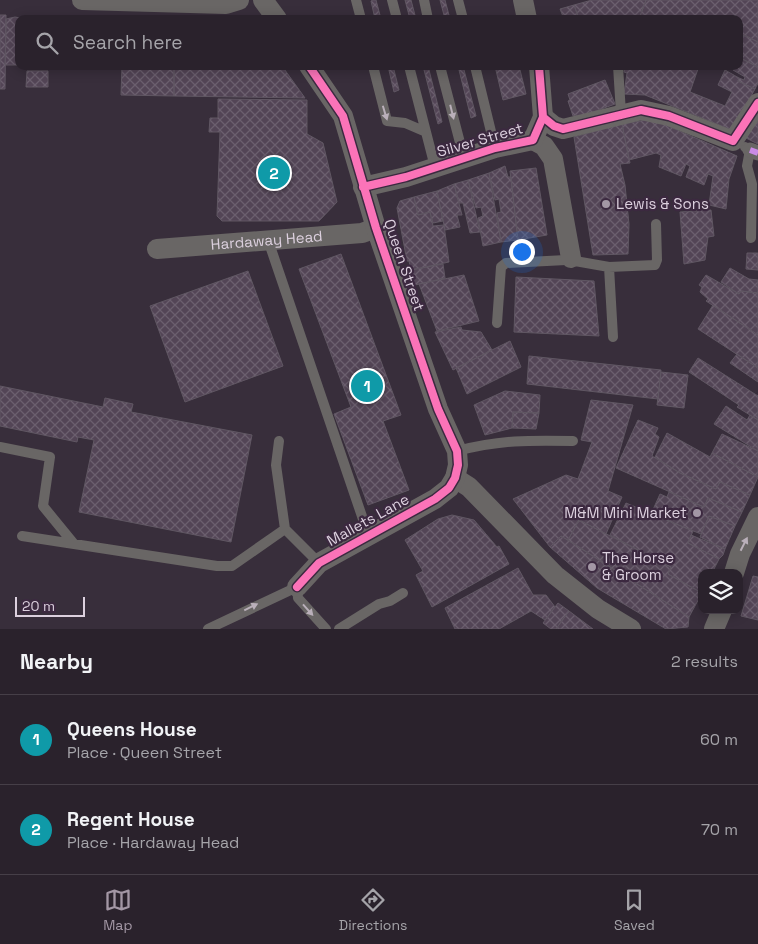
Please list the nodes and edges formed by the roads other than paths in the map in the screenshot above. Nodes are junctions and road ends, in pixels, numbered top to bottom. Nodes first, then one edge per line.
1 (82, 0) edge
2 (239, 0) edge
3 (263, 0) edge
4 (356, 0) edge
5 (392, 0) edge
6 (424, 0) edge
7 (458, 0) edge
8 (523, 0) edge
9 (274, 15) edge
10 (360, 15) edge
11 (396, 15) edge
12 (427, 15) edge
13 (462, 15) edge
14 (526, 15) edge
15 (312, 70) edge
16 (374, 70) edge
17 (410, 70) edge
18 (441, 70) edge
19 (476, 70) edge
20 (539, 70) edge
21 (618, 70) edge
22 (758, 103) edge
23 (621, 113) junction
24 (543, 117) junction
25 (426, 132) junction
26 (533, 140) junction
27 (495, 148) junction
28 (747, 148) edge
29 (464, 158) junction
30 (435, 168) junction
31 (363, 188) junction
32 (656, 224) dead end
33 (376, 228) junction
34 (751, 238) dead end
35 (268, 240) junction
36 (157, 249) dead end
37 (571, 258) junction
38 (609, 267) junction
39 (497, 323) dead end
40 (613, 337) dead end
41 (279, 441) dead end
42 (573, 441) dead end
43 (0, 447) edge
44 (457, 452) junction
45 (455, 478) junction
46 (758, 517) edge
47 (285, 529) junction
48 (368, 534) junction
49 (22, 536) dead end
50 (74, 544) junction
51 (319, 564) junction
52 (735, 569) edge
53 (297, 587) junction
54 (403, 594) dead end
55 (720, 614) edge
56 (208, 629) edge
57 (326, 629) edge
58 (339, 629) edge
59 (631, 629) edge
60 (714, 629) edge

1 - 2 street
3 - 9 street
4 - 10 lane
5 - 11 lane
6 - 12 lane
7 - 13 lane
8 - 14 street
15 - 31 street, Queen Street
16 -> 25 lane
17 - 25 lane
18 -> 29 lane
19 - 27 lane
20 - 24 street
21 - 23 lane
22 - 28 street
23 - 24 street, Silver Street
23 - 28 street, Silver Street
24 - 26 street, Silver Street
25 - 30 lane
26 - 27 street, Silver Street
26 - 37 street
27 - 29 street, Silver Street
28 - 34 lane
29 - 30 street, Silver Street
30 - 31 street, Silver Street
31 - 33 street, Queen Street
32 - 38 lane
33 - 35 street, Hardaway Head
33 - 44 street, Queen Street
35 - 36 street, Hardaway Head
35 - 48 lane
37 - 38 lane
37 - 39 lane
38 - 40 lane
41 - 47 lane
42 - 44 lane
43 - 50 lane
44 - 45 street, Queen Street
45 - 48 street, Mallets Lane
45 - 59 street
52 -> 46 street
47 - 50 lane
47 - 51 lane
48 - 51 street, Mallets Lane
49 - 50 lane
51 - 53 street, Mallets Lane
56 -> 53 lane
53 -> 57 lane
54 - 58 lane
55 - 60 street

